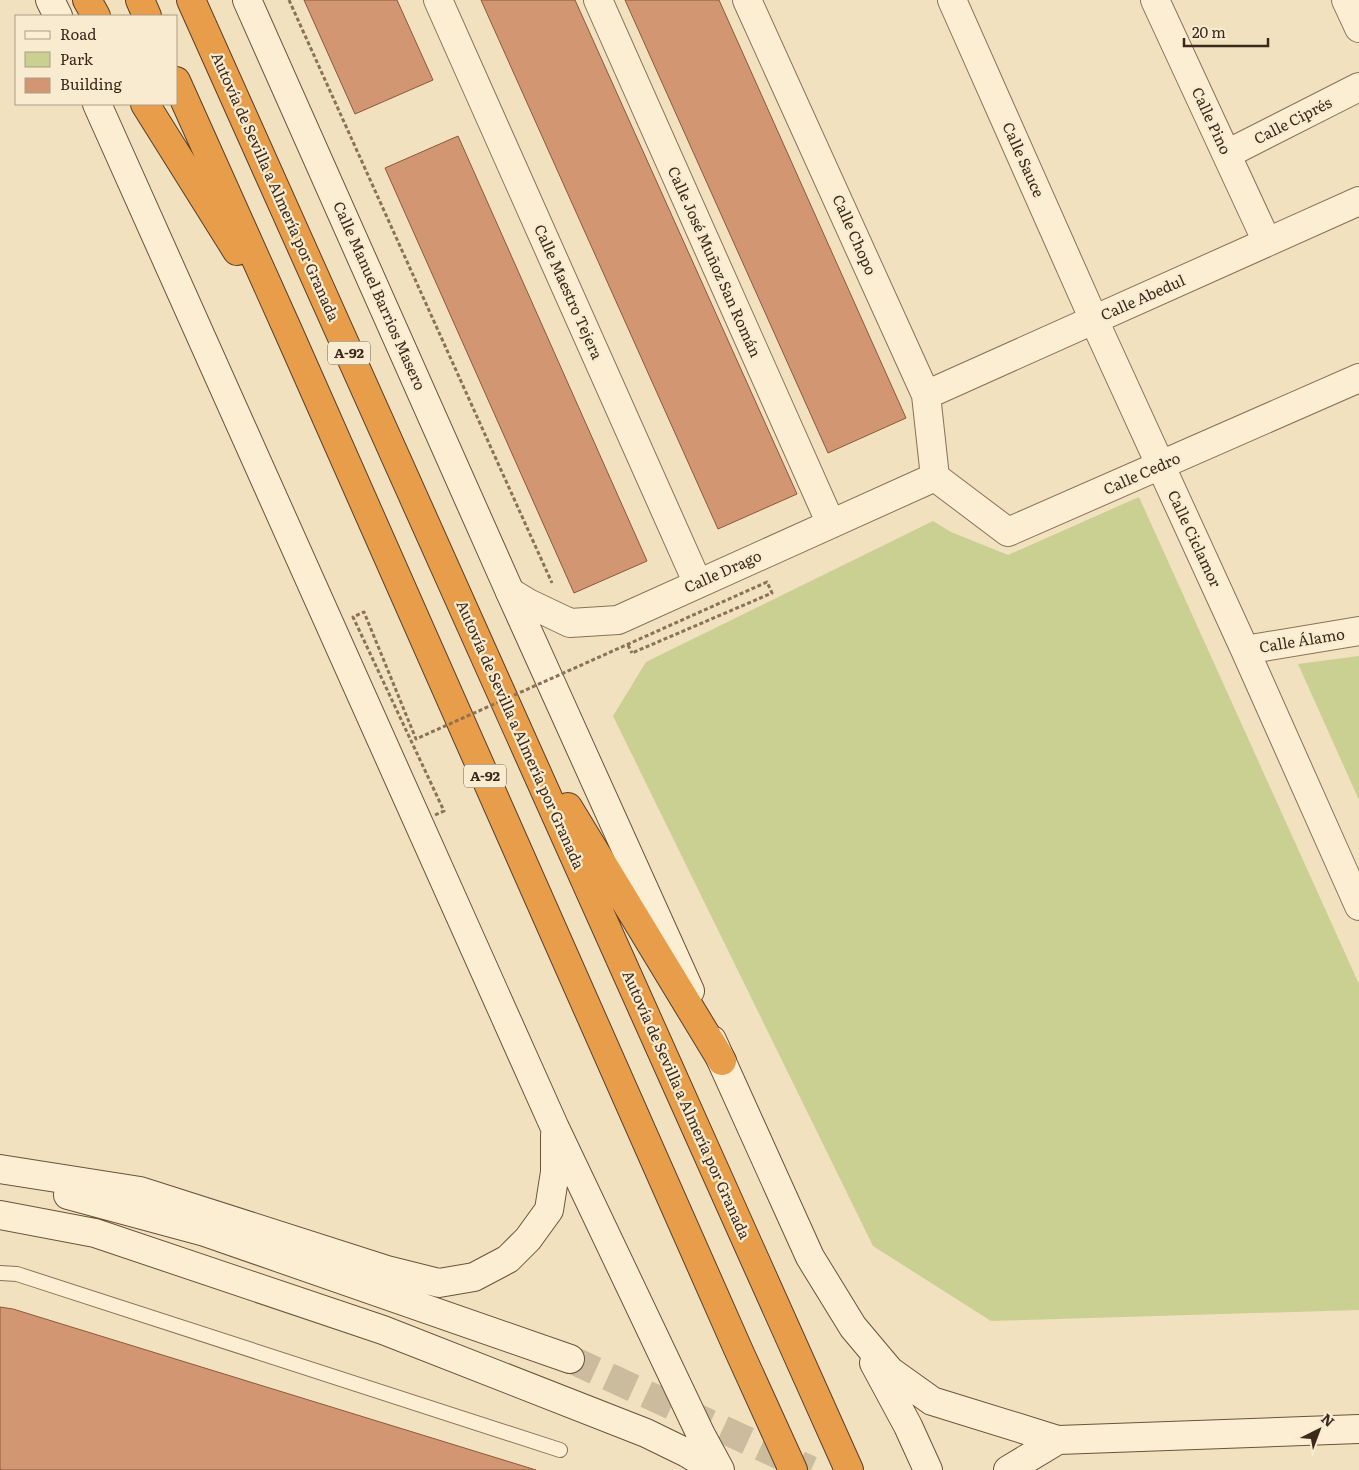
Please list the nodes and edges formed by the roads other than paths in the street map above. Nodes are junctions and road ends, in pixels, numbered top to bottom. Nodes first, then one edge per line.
1 (50, 0) edge
2 (87, 0) edge
3 (140, 0) edge
4 (191, 0) edge
5 (247, 0) edge
6 (438, 0) edge
7 (598, 0) edge
8 (747, 0) edge
9 (952, 0) edge
10 (1155, 0) edge
11 (1346, 0) edge
12 (58, 15) edge
13 (95, 15) edge
14 (147, 15) edge
15 (1359, 28) edge
16 (178, 85) edge
17 (1359, 88) edge
18 (97, 105) edge
19 (146, 105) edge
20 (1227, 154) junction
21 (1359, 201) edge
22 (1267, 242) junction
23 (1094, 320) junction
24 (289, 333) junction
25 (1359, 378) edge
26 (926, 395) junction
27 (1160, 466) junction
28 (935, 477) junction
29 (831, 524) junction
30 (698, 584) junction
31 (510, 592) junction
32 (1359, 631) edge
33 (1245, 650) junction
34 (506, 705) junction
35 (1359, 906) edge
36 (722, 1061) junction
37 (555, 1128) junction
38 (0, 1170) edge
39 (0, 1178) edge
40 (0, 1215) edge
41 (0, 1273) edge
42 (853, 1327) junction
43 (570, 1359) tunnel mouth
44 (1359, 1429) edge
45 (1058, 1440) junction
46 (560, 1450) dead end
47 (715, 1470) edge
48 (720, 1470) edge
49 (793, 1470) edge
50 (850, 1470) edge
51 (928, 1470) edge
52 (1008, 1470) edge

1 - 12 street
2 - 13 highway
3 - 14 highway
4 - 34 highway, Autovía de Sevilla a Almería por Granada / A-92
5 - 31 street, Calle Manuel Barrios Masero
6 - 30 street, Calle Maestro Tejera
7 - 29 street, Calle José Muñoz San Román
8 - 26 street, Calle Chopo
9 - 23 street, Calle Sauce
10 - 20 street, Calle Pino
11 - 15 street
16 - 24 highway, A-92
17 - 20 street, Calle Ciprés
18 - 37 street
19 - 24 highway
20 - 22 street, Calle Pino
21 - 22 street, Calle Abedul
22 - 23 street, Calle Abedul
23 - 26 street, Calle Abedul
23 - 27 street, Calle Ciclamor
24 - 49 highway, A-92
25 - 27 street, Calle Cedro
26 - 28 street, Calle Chopo
27 - 28 street, Calle Cedro
27 - 33 street, Calle Ciclamor
28 - 29 street, Calle Drago
29 - 30 street, Calle Drago
30 - 31 street, Calle Drago
31 - 36 street, Calle Manuel Barrios Masero
32 - 33 street, Calle Álamo
33 - 35 street, Calle Ciclamor
34 - 36 highway
34 - 50 highway, Autovía de Sevilla a Almería por Granada / A-92
36 - 42 street, Calle Manuel Barrios Masero
37 - 38 street
37 - 48 street
39 - 43 street
40 - 47 street
41 - 46 lane
42 - 45 street
42 - 51 street
44 - 45 street
45 - 52 street

